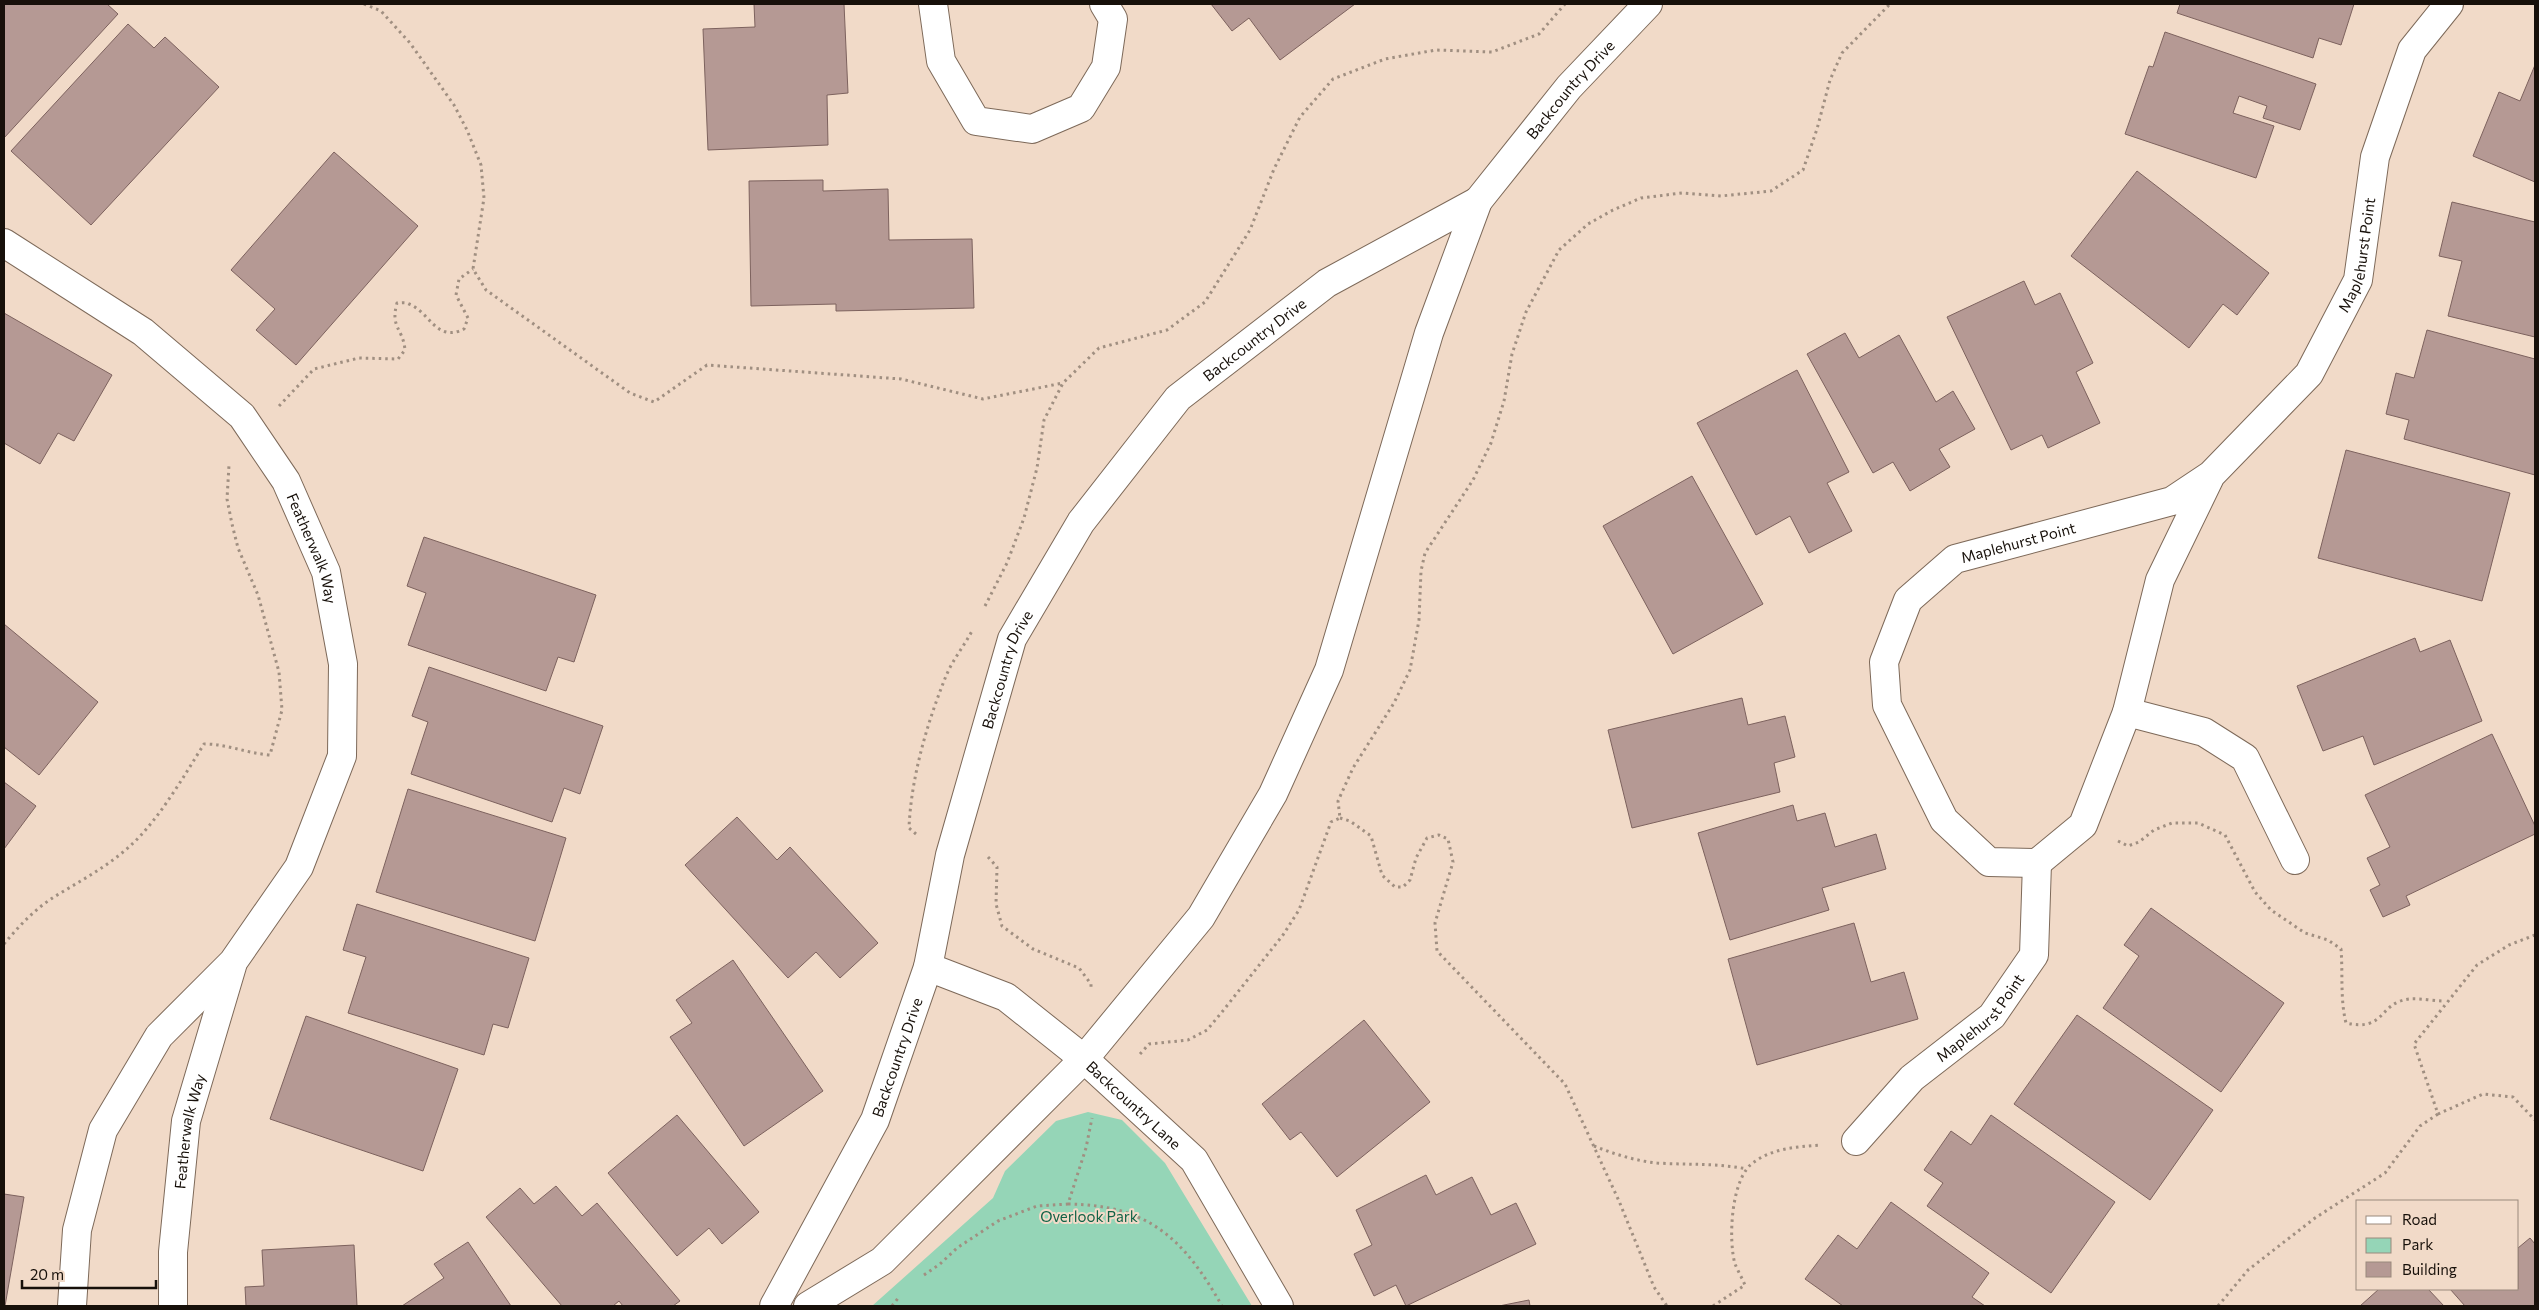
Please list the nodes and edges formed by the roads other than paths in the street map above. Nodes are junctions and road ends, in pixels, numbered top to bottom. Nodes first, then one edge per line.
1 (933, 4) edge
2 (1104, 4) edge
3 (1648, 4) edge
4 (2449, 4) edge
5 (1478, 201) junction
6 (4, 243) edge
7 (2211, 475) junction
8 (2128, 712) junction
9 (2295, 860) dead end
10 (2037, 863) junction
11 (233, 962) junction
12 (928, 967) junction
13 (1084, 1059) junction
14 (1856, 1141) dead end
15 (72, 1306) edge
16 (173, 1306) edge
17 (774, 1306) edge
18 (808, 1306) edge
19 (1280, 1306) edge

1 - 2 street
3 - 5 street, Backcountry Drive
4 - 7 street, Maplehurst Point
5 - 12 street, Backcountry Drive
5 - 13 street, Backcountry Drive
6 - 11 street, Featherwalk Way
7 - 8 street, Maplehurst Point
7 - 10 street, Maplehurst Point
8 - 9 street
8 - 10 street, Maplehurst Point
10 - 14 street, Maplehurst Point
11 - 15 street, Featherwalk Way
11 - 16 street, Featherwalk Way
12 - 13 street, Backcountry Lane
12 - 17 street, Backcountry Drive
13 - 18 street, Backcountry Drive
13 - 19 street, Backcountry Lane

